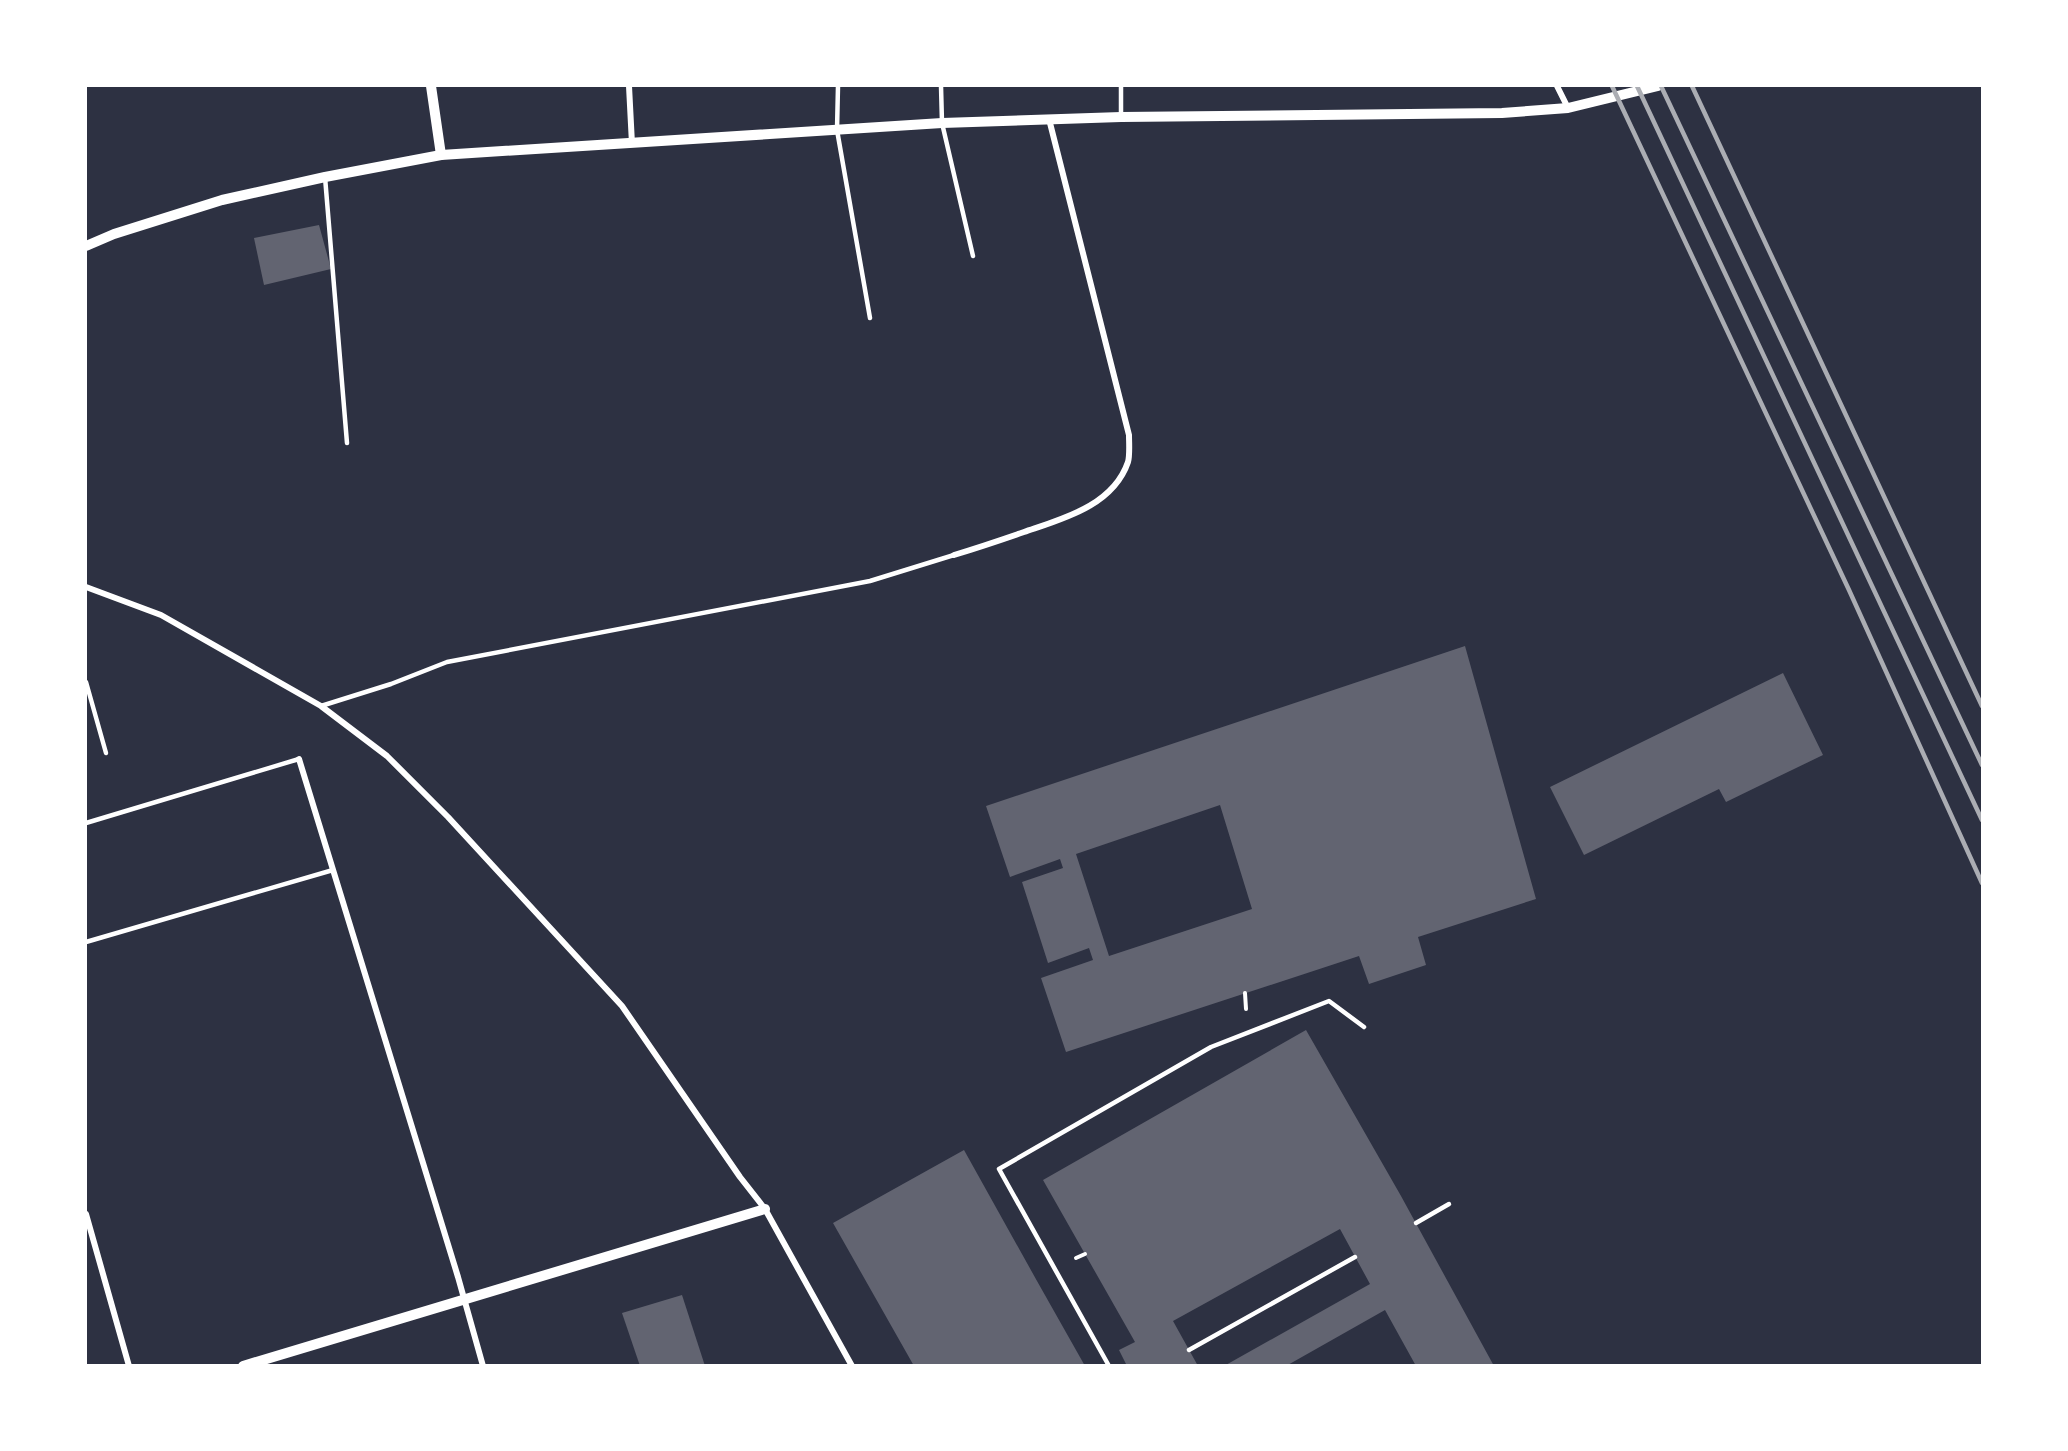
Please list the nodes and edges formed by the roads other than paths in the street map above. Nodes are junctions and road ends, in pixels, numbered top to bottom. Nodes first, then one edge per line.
1 (431, 86) edge
2 (629, 86) edge
3 (838, 86) edge
4 (940, 86) edge
5 (1121, 86) edge
6 (1557, 86) edge
7 (1658, 86) edge
8 (1568, 108) junction
9 (1121, 117) junction
10 (1049, 119) junction
11 (942, 123) junction
12 (837, 130) junction
13 (632, 144) junction
14 (441, 155) junction
15 (325, 177) junction
16 (86, 246) edge
17 (973, 256) dead end
18 (870, 318) dead end
19 (347, 443) dead end
20 (954, 555) joint
21 (86, 587) edge
22 (86, 682) edge
23 (321, 706) junction
24 (106, 753) dead end
25 (299, 759) joint
26 (86, 823) edge
27 (333, 870) junction
28 (86, 942) edge
29 (1364, 1027) dead end
30 (1449, 1204) dead end
31 (765, 1209) junction
32 (86, 1214) edge
33 (1416, 1223) dead end
34 (1355, 1257) dead end
35 (465, 1299) junction
36 (1189, 1350) dead end
37 (129, 1365) edge
38 (243, 1365) edge
39 (483, 1365) edge
40 (852, 1365) edge
41 (1109, 1365) edge

1 - 14 street
2 - 13 street
3 - 12 lane
4 - 11 lane
5 - 9 lane
6 - 8 street
7 - 8 street
8 - 9 street
9 - 10 street
10 - 11 street
10 - 20 street
11 - 12 street
11 - 17 lane
12 - 13 street
12 - 18 lane
13 - 14 street
14 - 15 street
15 - 16 street
15 - 19 lane
20 - 23 lane
21 - 23 street
22 - 24 lane
23 - 31 street
25 - 26 lane
25 - 27 street
27 - 28 lane
27 - 35 street
29 - 41 lane
30 - 33 lane
31 - 35 street
31 - 40 street
32 - 37 street
34 - 36 lane
35 - 38 street
35 - 39 street

